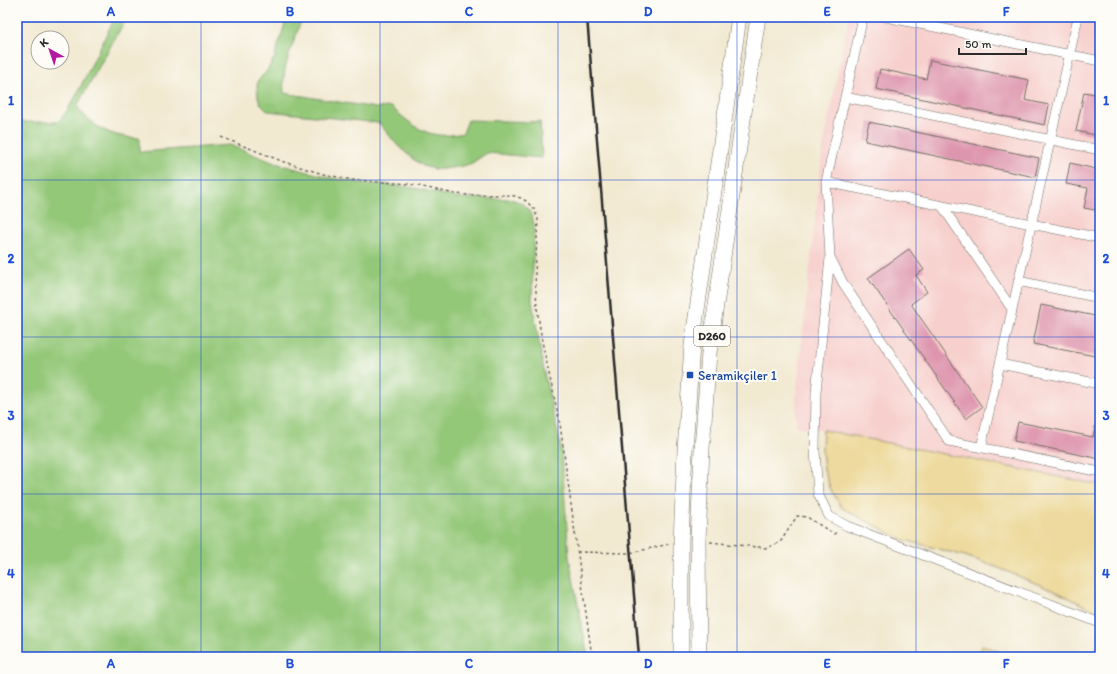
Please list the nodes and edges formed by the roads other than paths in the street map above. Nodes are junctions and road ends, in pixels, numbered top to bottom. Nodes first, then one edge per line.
1 (739, 17) edge
2 (758, 17) edge
3 (863, 17) edge
4 (886, 17) edge
5 (1078, 17) edge
6 (1069, 55) junction
7 (1100, 61) edge
8 (845, 97) junction
9 (1050, 140) junction
10 (1100, 150) edge
11 (826, 182) junction
12 (942, 206) junction
13 (1031, 224) junction
14 (1100, 238) edge
15 (830, 257) junction
16 (1018, 281) junction
17 (1100, 298) edge
18 (1012, 309) junction
19 (1000, 364) junction
20 (1100, 384) edge
21 (981, 448) junction
22 (1100, 472) edge
23 (1100, 623) edge
24 (681, 657) edge
25 (700, 657) edge

1 - 24 highway, D260
2 - 25 highway, D260
3 - 8 street
4 - 6 street
5 - 6 street
6 - 7 street
6 - 9 street
8 - 9 street
8 - 11 street
9 - 10 street
9 - 13 street
11 - 12 street
11 - 15 street
12 - 13 street
12 - 18 street
13 - 14 street
13 - 16 street
15 - 21 street
15 - 23 street
16 - 17 street
16 - 18 street
18 - 19 street
19 - 20 street
19 - 21 street
21 - 22 street

